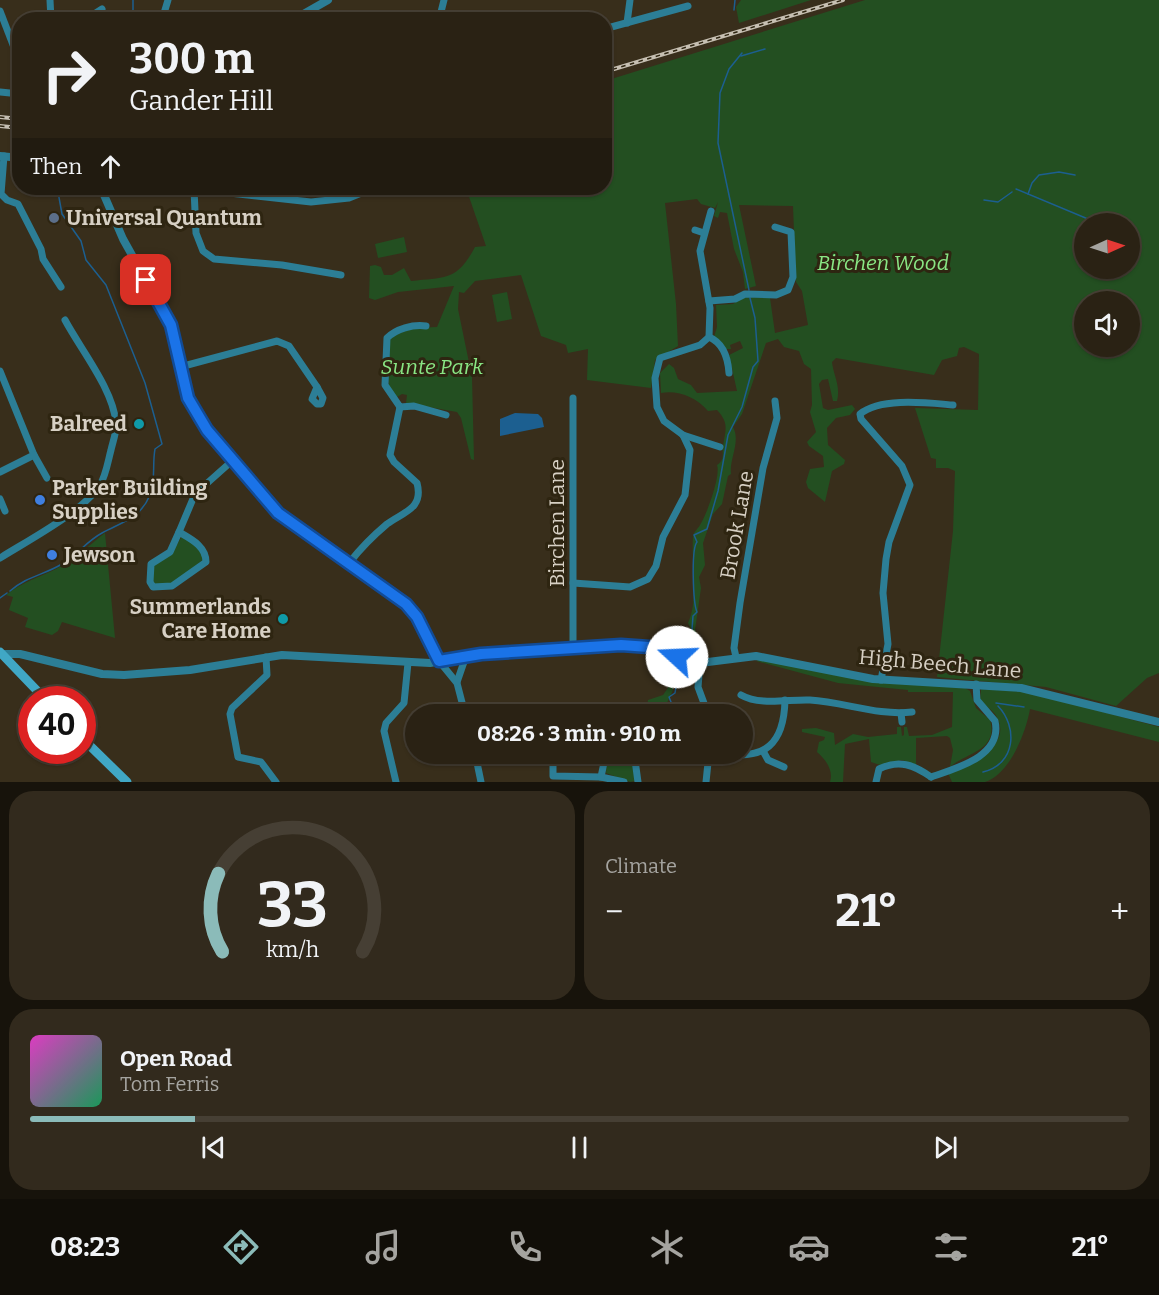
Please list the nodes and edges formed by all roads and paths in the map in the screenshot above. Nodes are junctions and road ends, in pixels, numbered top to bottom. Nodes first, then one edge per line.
1 (328, 0) edge
2 (630, 0) edge
3 (688, 6) dead end
4 (102, 9) dead end
5 (0, 11) edge
6 (97, 12) edge
7 (307, 12) edge
8 (627, 22) junction
9 (612, 27) edge
10 (12, 42) edge
11 (2, 156) edge
12 (105, 195) edge
13 (194, 195) edge
14 (248, 195) edge
15 (356, 195) edge
16 (711, 211) dead end
17 (775, 227) dead end
18 (695, 230) dead end
19 (704, 233) junction
20 (340, 275) dead end
21 (61, 287) dead end
22 (709, 302) junction
23 (65, 320) dead end
24 (426, 326) dead end
25 (709, 337) junction
26 (180, 366) junction
27 (0, 371) edge
28 (729, 372) dead end
29 (317, 387) dead end
30 (573, 398) dead end
31 (775, 401) dead end
32 (953, 405) dead end
33 (400, 406) junction
34 (446, 415) dead end
35 (683, 435) junction
36 (700, 442) junction
37 (720, 447) dead end
38 (690, 450) junction
39 (34, 455) junction
40 (232, 461) junction
41 (0, 472) edge
42 (47, 478) dead end
43 (0, 499) edge
44 (5, 511) dead end
45 (179, 532) junction
46 (0, 558) edge
47 (350, 562) junction
48 (573, 583) junction
49 (573, 648) junction
50 (2, 653) edge
51 (466, 656) junction
52 (266, 657) junction
53 (736, 657) junction
54 (439, 661) junction
55 (408, 663) junction
56 (700, 663) junction
57 (881, 680) junction
58 (457, 683) junction
59 (976, 684) junction
60 (33, 686) edge
61 (741, 695) dead end
62 (785, 700) junction
63 (462, 704) edge
64 (704, 704) edge
65 (912, 712) dead end
66 (901, 713) junction
67 (1159, 722) edge
68 (902, 723) dead end
69 (763, 751) junction
70 (96, 752) edge
71 (753, 754) edge
72 (477, 764) edge
73 (553, 764) dead end
74 (604, 764) edge
75 (636, 764) edge
76 (708, 764) edge
77 (784, 767) dead end
78 (601, 777) junction
79 (930, 779) edge
80 (127, 782) edge
81 (276, 782) edge
82 (396, 782) edge
83 (481, 782) edge
84 (624, 782) edge
85 (638, 782) edge
86 (706, 782) edge
87 (876, 782) edge

1 - 7 street
2 - 8 street
3 - 8 street
4 - 6 street
5 - 10 street
8 - 9 street
11 - 21 street
12 - 26 street
13 - 20 street
14 - 15 street
16 - 19 street
17 - 22 street
18 - 19 street
19 - 22 street
22 - 25 street
23 - 46 street
24 - 33 street
25 - 28 street
25 - 35 street
26 - 29 street
26 - 40 street
27 - 39 street
30 - 48 street, Birchen Lane
31 - 53 street, Brook Lane
32 - 57 street
33 - 34 street
33 - 47 street
35 - 36 street
35 - 38 street
36 - 37 street
36 - 38 street
38 - 48 street
39 - 41 street
39 - 42 street
40 - 45 street
40 - 47 street
43 - 44 street
45 - 45 street
47 - 54 street
48 - 49 street, Birchen Lane
49 - 51 street
49 - 56 street
50 - 52 street
50 - 60 main road
51 - 54 street
51 - 58 street
52 - 55 street
52 - 81 street
53 - 56 street, High Beech Lane
53 - 57 street, High Beech Lane
54 - 55 street
54 - 58 street
55 - 82 street
56 - 64 street
57 - 59 street, High Beech Lane
58 - 63 street
59 - 67 street, High Beech Lane
59 - 79 street
61 - 62 street
62 - 66 street
62 - 69 street
65 - 66 street
66 - 68 street
69 - 71 street
69 - 77 street
70 - 80 main road
72 - 83 street
73 - 78 street
74 - 78 street
75 - 85 street
76 - 86 street
78 - 84 street
79 - 87 street

